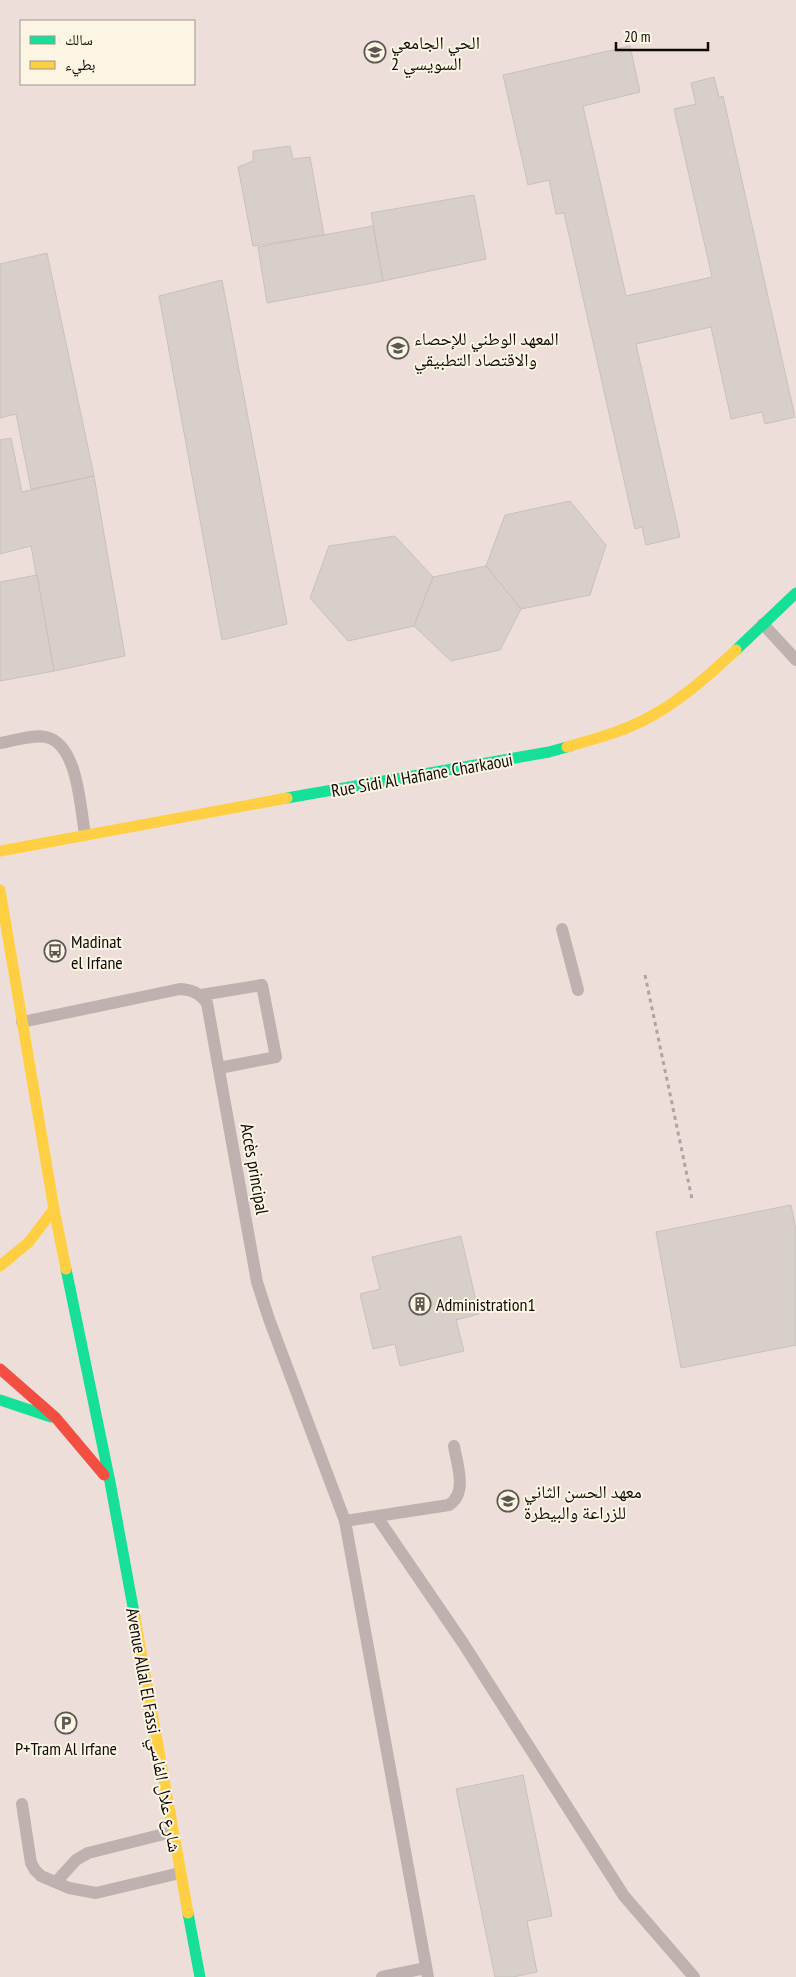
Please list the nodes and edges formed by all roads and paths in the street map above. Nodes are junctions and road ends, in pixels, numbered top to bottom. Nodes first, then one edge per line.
1 (796, 593) edge
2 (763, 624) junction
3 (796, 660) edge
4 (0, 743) edge
5 (85, 834) junction
6 (0, 851) edge
7 (0, 890) edge
8 (562, 929) dead end
9 (645, 975) dead end
10 (578, 990) dead end
11 (201, 995) junction
12 (22, 1022) junction
13 (219, 1068) junction
14 (692, 1200) dead end
15 (54, 1209) junction
16 (0, 1266) edge
17 (0, 1369) edge
18 (0, 1400) edge
19 (61, 1421) junction
20 (454, 1446) dead end
21 (110, 1482) junction
22 (377, 1517) junction
23 (345, 1521) junction
24 (22, 1804) dead end
25 (172, 1832) junction
26 (180, 1873) junction
27 (58, 1881) junction
28 (427, 1972) edge
29 (200, 1977) edge
30 (382, 1977) edge
31 (694, 1977) edge

1 - 2 street, Rue Sidi Al Hafiane Charkaoui
2 - 3 lane
2 - 5 street, Rue Sidi Al Hafiane Charkaoui
4 - 5 lane
5 - 6 street, Rue Sidi Al Hafiane Charkaoui
7 - 12 street, Avenue Allal El Fassi شارع علال الفاسي
8 - 10 lane
9 - 14 path
11 - 12 lane
11 - 13 lane, Accès principal
11 - 13 lane
12 - 15 street, Avenue Allal El Fassi شارع علال الفاسي
13 - 23 lane, Accès principal
15 - 16 street
15 - 21 street, Avenue Allal El Fassi شارع علال الفاسي
17 - 19 street, Avenue Allal El Fassi شارع علال الفاسي
18 - 19 street
19 - 21 street, Avenue Allal El Fassi شارع علال الفاسي
20 - 22 lane
21 - 25 street, Avenue Allal El Fassi شارع علال الفاسي
22 - 23 lane
22 - 31 lane
23 - 28 lane, Accès principal
24 - 27 lane
25 - 26 street, Avenue Allal El Fassi شارع علال الفاسي
25 - 27 lane
26 - 27 lane
26 - 29 street, Avenue Allal El Fassi شارع علال الفاسي
28 - 30 lane

